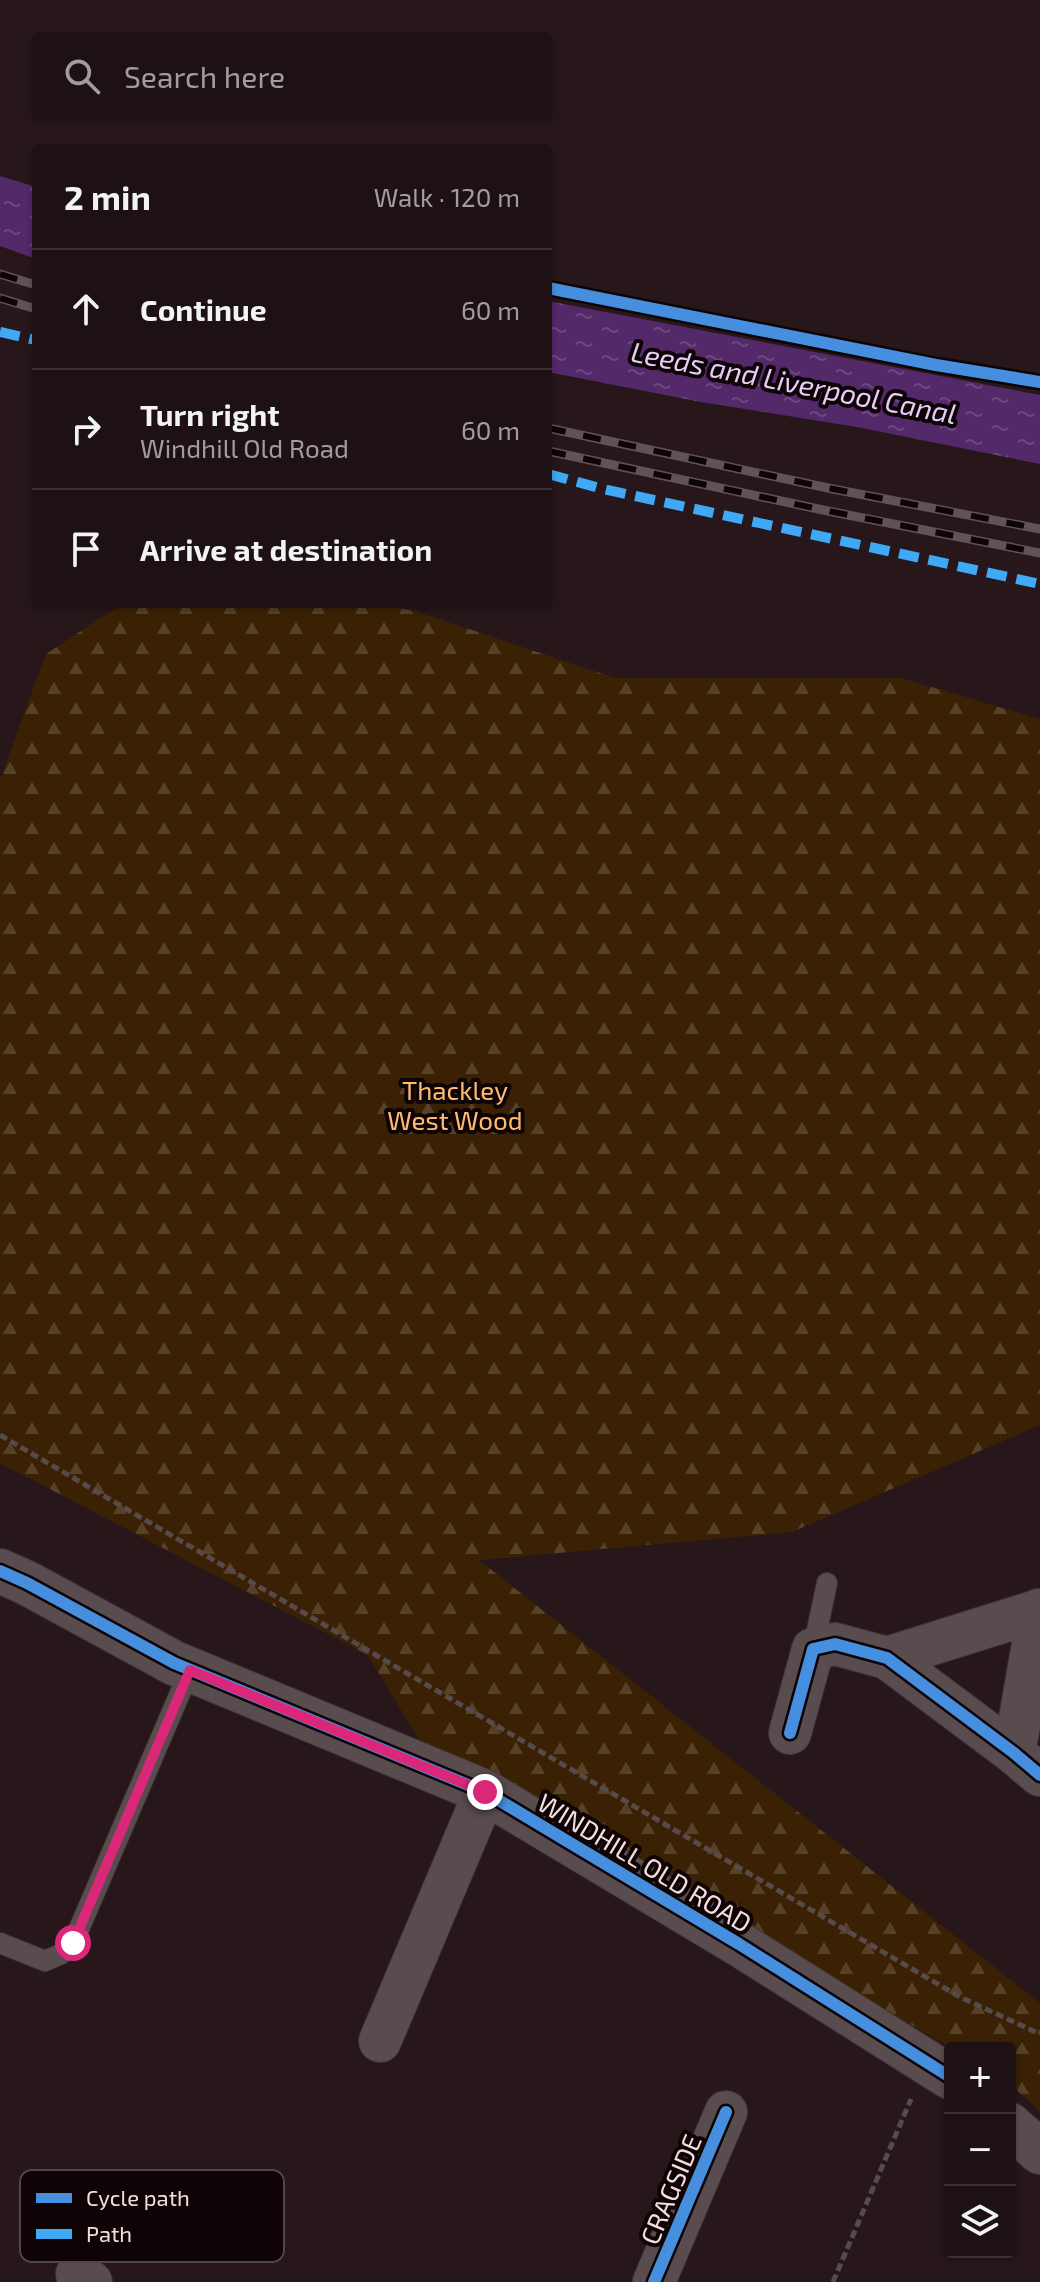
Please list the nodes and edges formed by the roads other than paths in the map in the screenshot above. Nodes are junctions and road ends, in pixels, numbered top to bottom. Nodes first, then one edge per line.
1 (0, 1571) edge
2 (827, 1583) dead end
3 (1039, 1610) edge
4 (813, 1649) junction
5 (887, 1658) junction
6 (190, 1670) junction
7 (790, 1733) dead end
8 (1027, 1764) edge
9 (485, 1792) junction
10 (0, 1943) edge
11 (380, 2041) dead end
12 (938, 2069) edge
13 (726, 2112) dead end
14 (1016, 2130) edge
15 (1040, 2152) edge
16 (654, 2282) edge

1 - 6 street, WINDHILL OLD ROAD
2 - 4 lane
3 - 5 street
3 - 8 street
4 - 5 street
4 - 7 street
5 - 8 street
6 - 9 street, WINDHILL OLD ROAD
6 - 10 lane
9 - 11 street
9 - 12 street, WINDHILL OLD ROAD
13 - 16 street, CRAGSIDE
14 - 15 street

